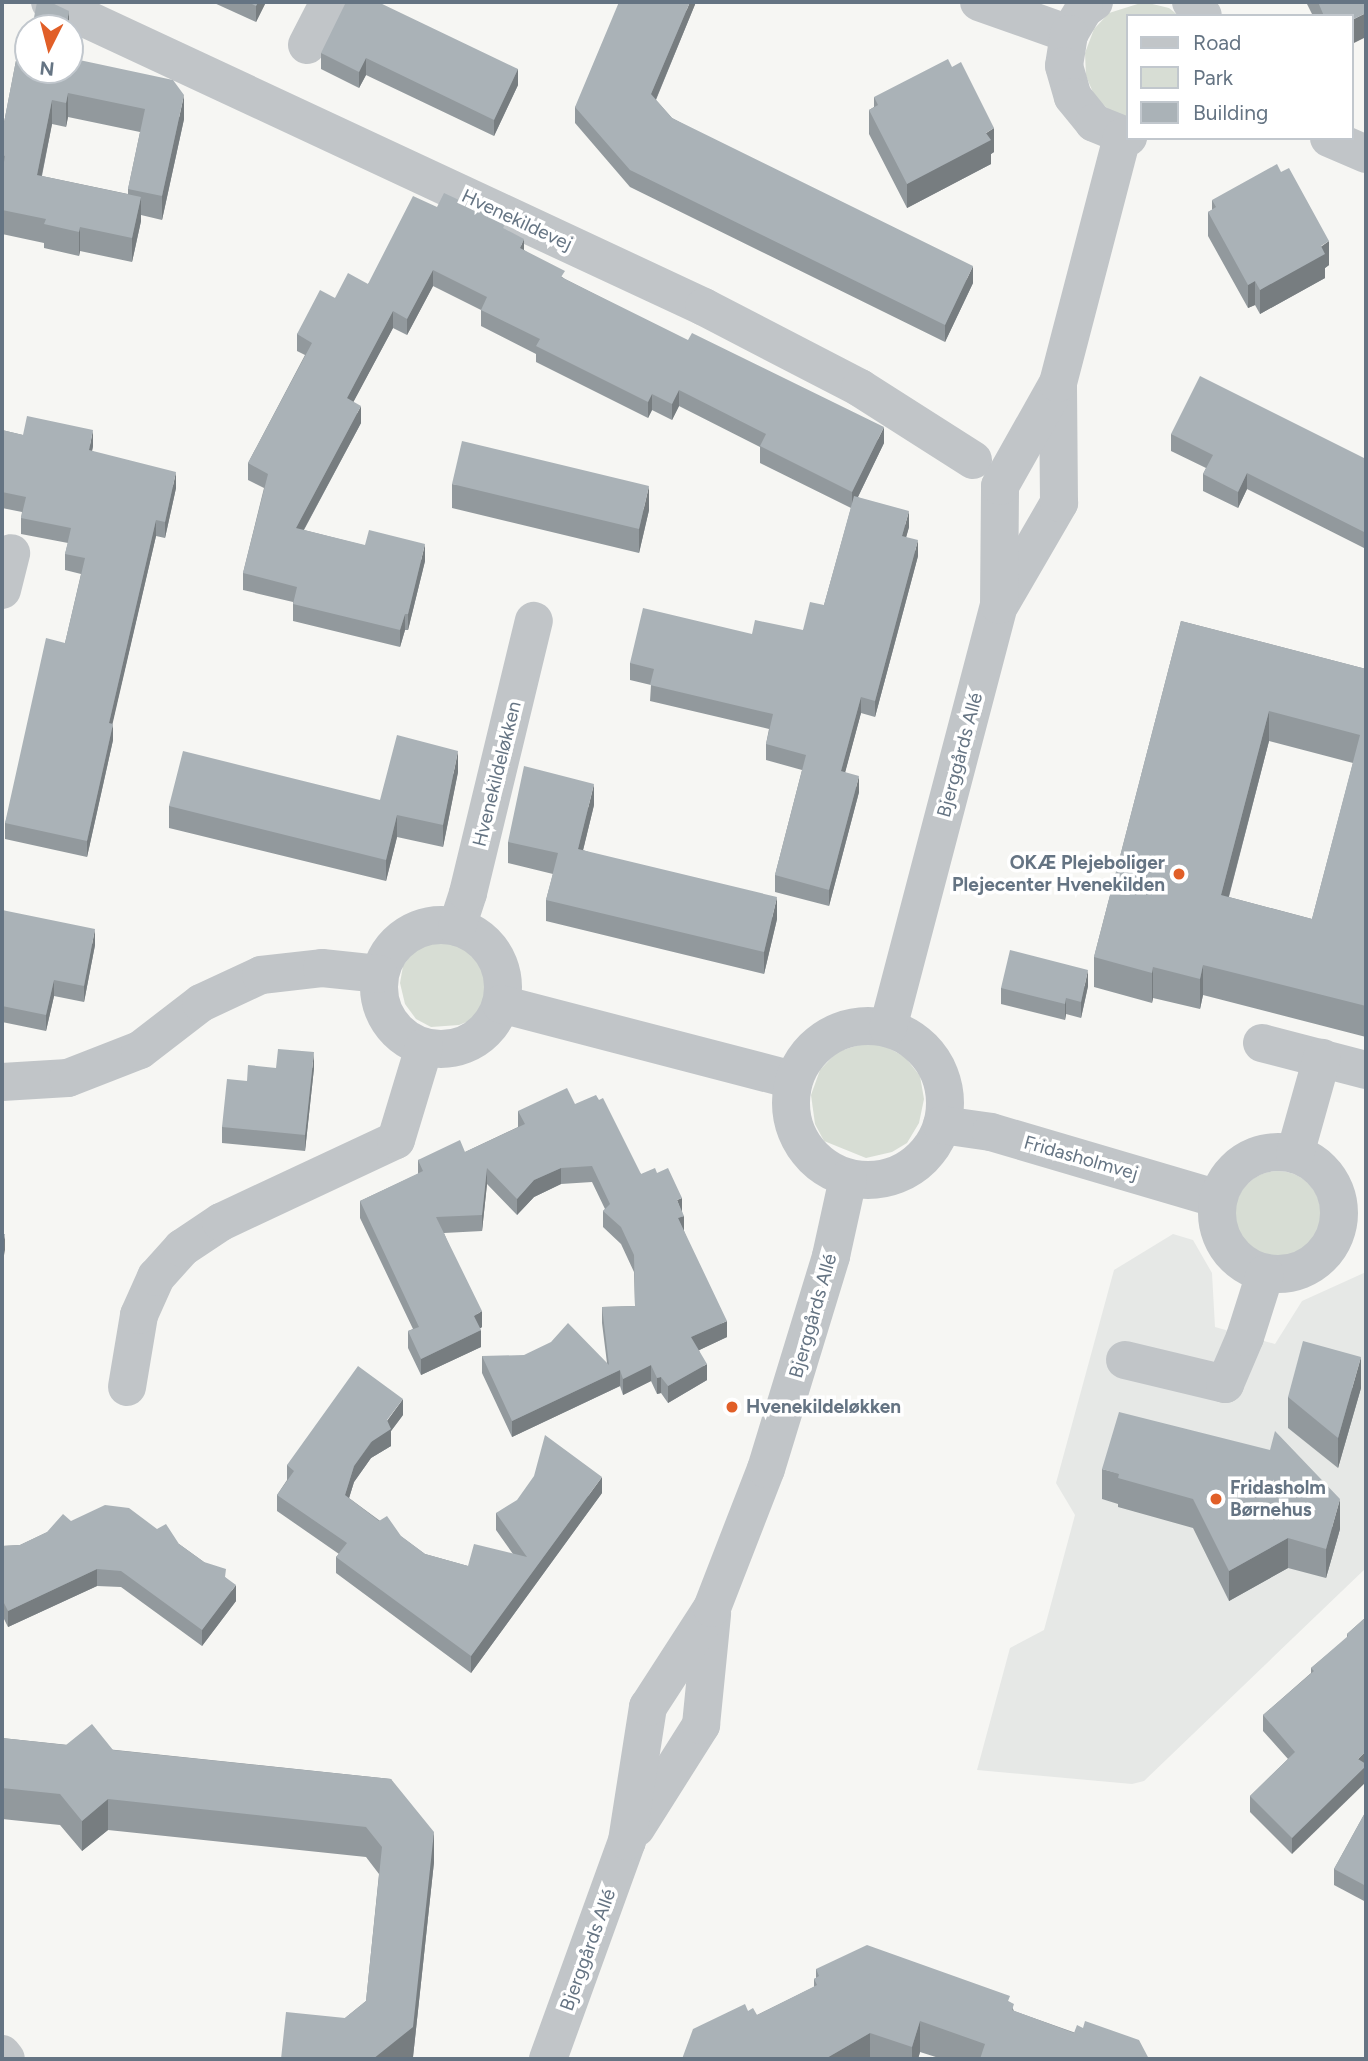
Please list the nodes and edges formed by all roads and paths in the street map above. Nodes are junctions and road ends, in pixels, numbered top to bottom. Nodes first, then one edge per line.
1 (50, 2) edge
2 (329, 2) edge
3 (979, 2) edge
4 (1094, 2) edge
5 (1069, 34) junction
6 (307, 45) dead end
7 (1126, 134) edge
8 (1136, 140) edge
9 (1334, 140) edge
10 (1366, 154) edge
11 (1058, 383) junction
12 (973, 460) dead end
13 (11, 553) dead end
14 (2, 590) edge
15 (999, 605) junction
16 (534, 621) dead end
17 (457, 927) junction
18 (379, 974) junction
19 (501, 1004) junction
20 (888, 1028) junction
21 (1262, 1043) dead end
22 (424, 1048) junction
23 (1322, 1058) junction
24 (1366, 1070) edge
25 (793, 1080) junction
26 (2, 1082) edge
27 (943, 1125) junction
28 (1295, 1154) junction
29 (848, 1178) junction
30 (1218, 1199) junction
31 (1353, 1227) edge
32 (1265, 1273) junction
33 (1125, 1360) dead end
34 (127, 1387) dead end
35 (712, 1608) junction
36 (627, 1841) junction
37 (2, 2054) edge
38 (6, 2059) edge
39 (548, 2059) edge

1 - 12 street, Hvenekildevej
2 - 6 street
3 - 5 street
4 - 5 street
5 - 7 street
8 - 11 street, Bjerggårds Allé
9 - 10 street
11 - 15 street, Bjerggårds Allé
11 - 15 street, Bjerggårds Allé
13 - 14 street
15 - 20 street, Bjerggårds Allé
16 - 17 street, Hvenekildeløkken
17 - 18 street
17 - 19 street
18 - 22 street
18 - 26 street
19 - 22 street
19 - 25 street
20 - 25 street
20 - 27 street
21 - 23 street
22 - 34 street
23 - 24 street
23 - 28 street
25 - 29 street
27 - 29 street
27 - 30 street, Fridasholmvej
28 - 30 street
28 - 31 street
29 - 35 street, Bjerggårds Allé
30 - 32 street
31 - 32 street
32 - 33 street
35 - 36 street, Bjerggårds Allé
35 - 36 street, Bjerggårds Allé
36 - 39 street, Bjerggårds Allé
37 - 38 street

